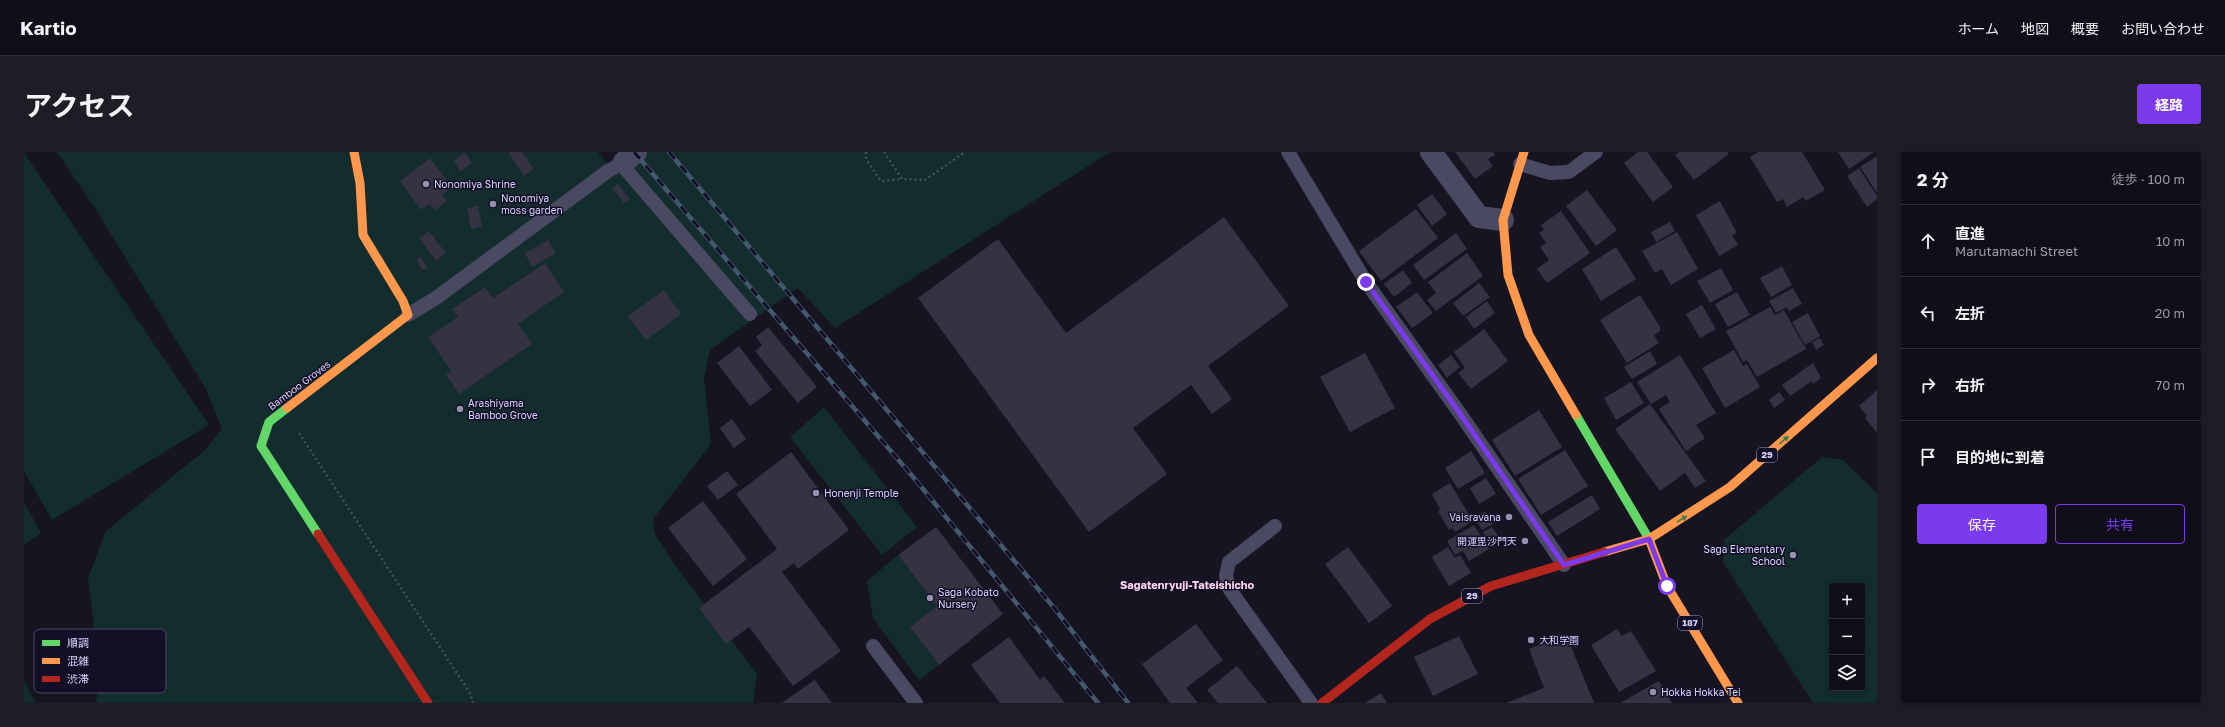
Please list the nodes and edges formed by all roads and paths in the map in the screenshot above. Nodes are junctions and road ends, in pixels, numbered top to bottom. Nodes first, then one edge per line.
1 (354, 152) edge
2 (866, 152) edge
3 (884, 152) edge
4 (965, 152) edge
5 (1430, 152) edge
6 (1596, 152) edge
7 (1290, 153) edge
8 (1522, 158) edge
9 (627, 159) edge
10 (902, 179) junction
11 (1503, 220) junction
12 (750, 314) dead end
13 (408, 315) junction
14 (1877, 358) edge
15 (284, 410) junction
16 (1275, 526) dead end
17 (1649, 539) junction
18 (1564, 565) junction
19 (873, 646) dead end
20 (428, 703) edge
21 (473, 703) edge
22 (916, 703) edge
23 (1311, 703) edge
24 (1322, 703) edge
25 (1738, 703) edge

1 - 13 street
2 - 10 path
3 - 10 path
4 - 10 path
5 - 11 street
6 - 8 lane
7 - 18 lane
8 - 11 street
9 - 12 lane
9 - 13 lane
11 - 17 street
13 - 15 street, Bamboo Groves
17 -> 14 street, 29
15 - 20 street, Bamboo Groves
15 - 21 path
16 - 23 lane
17 - 18 street, 29
17 - 25 street, 187
18 - 24 street, 29
19 - 22 lane

